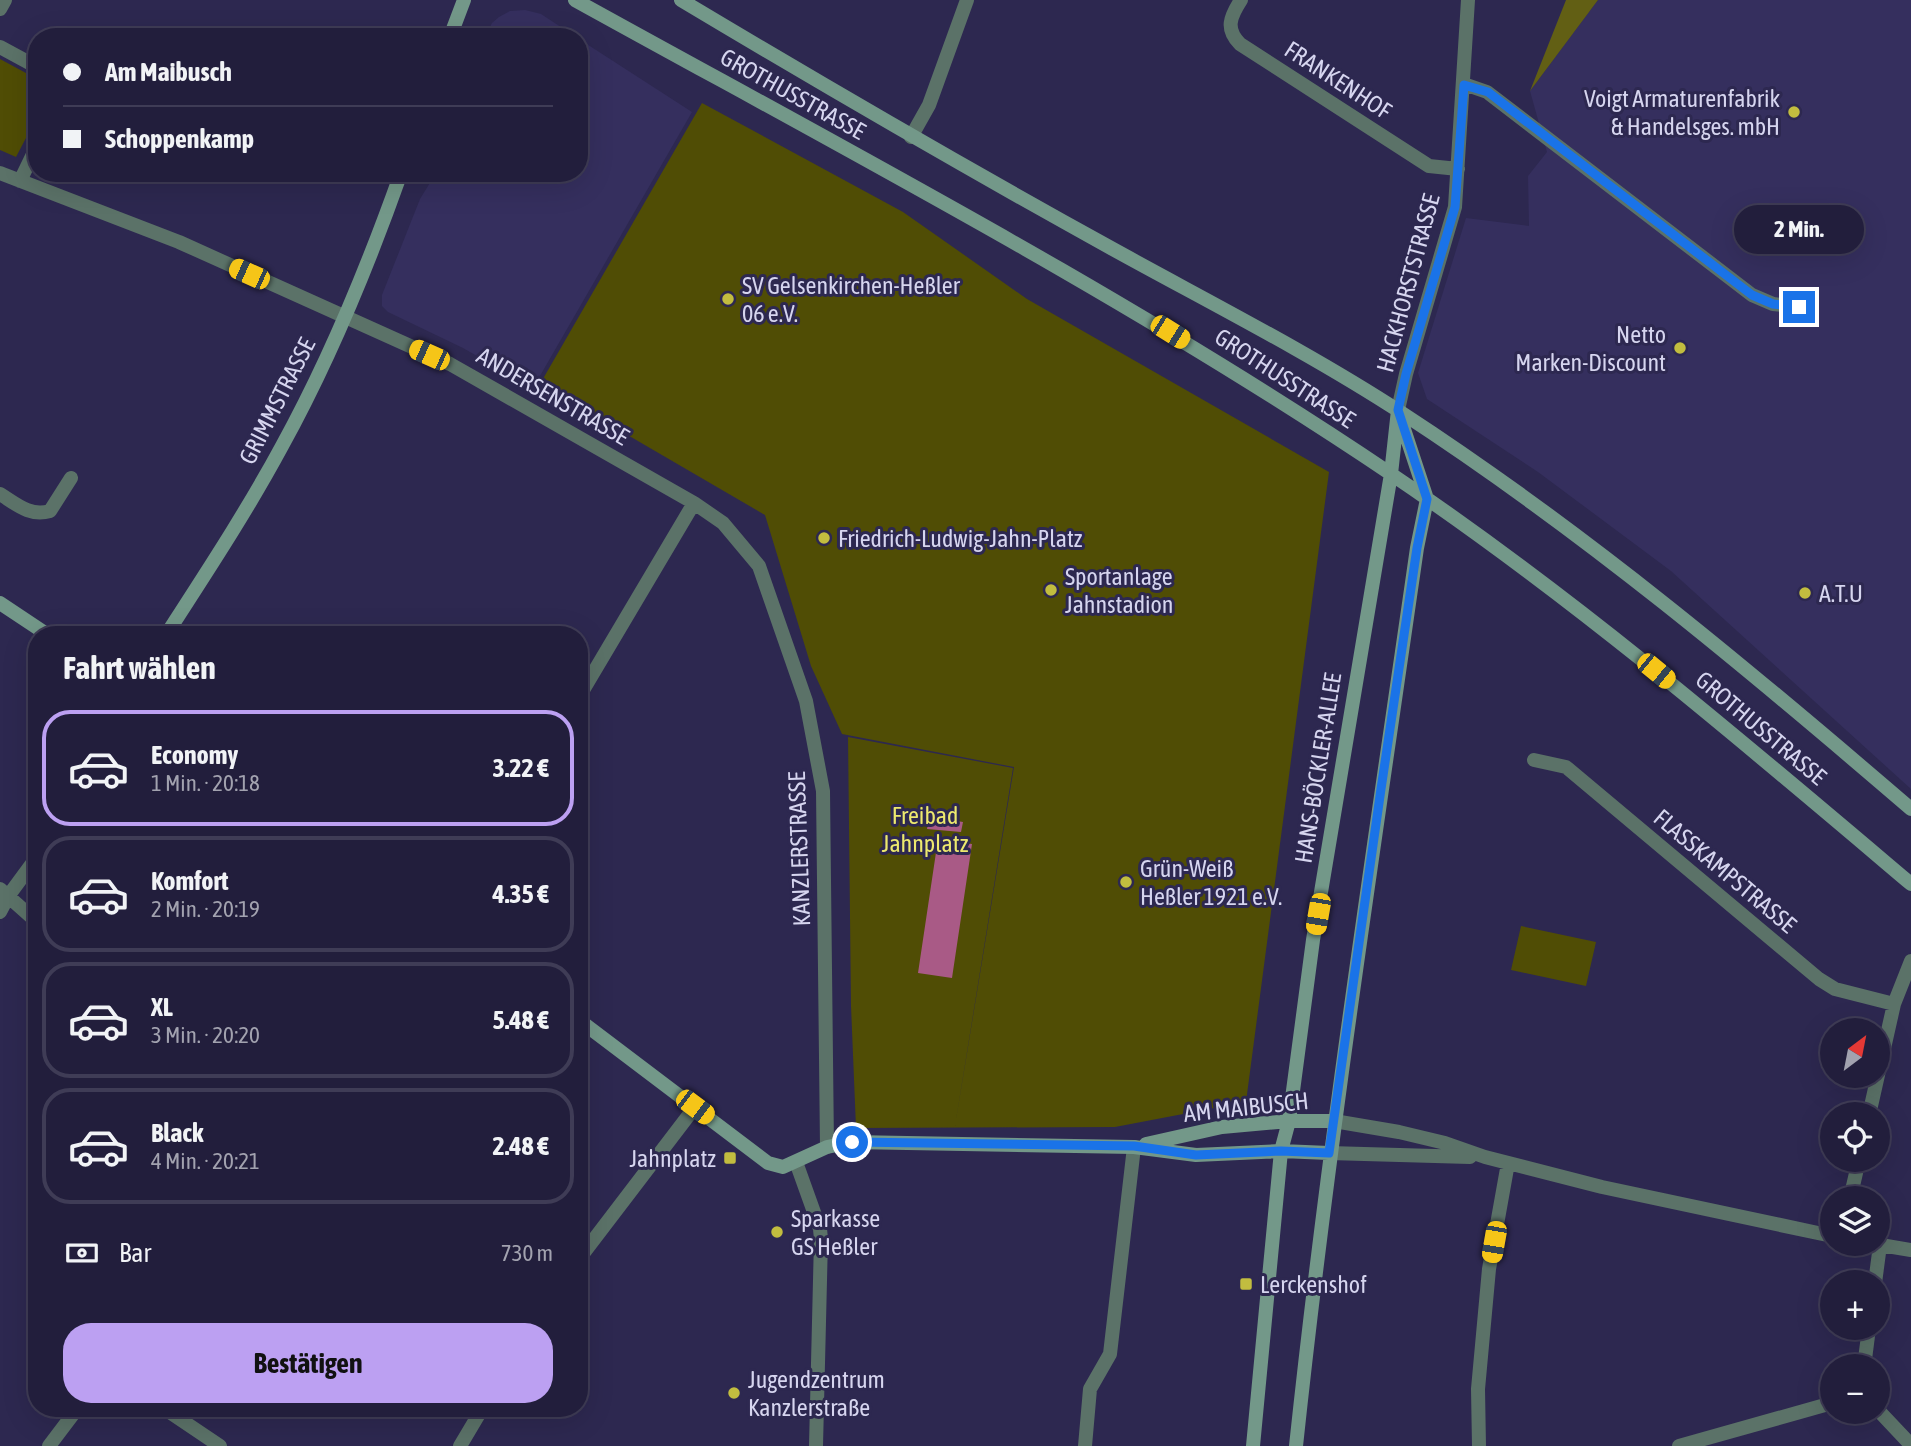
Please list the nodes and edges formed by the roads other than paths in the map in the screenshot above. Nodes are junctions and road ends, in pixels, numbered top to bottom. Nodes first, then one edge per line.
1 (5, 0) edge
2 (464, 0) edge
3 (575, 0) edge
4 (681, 0) edge
5 (967, 0) edge
6 (1241, 0) edge
7 (1468, 0) edge
8 (0, 9) edge
9 (453, 28) edge
10 (0, 47) edge
11 (28, 62) edge
12 (1464, 85) junction
13 (911, 137) junction
14 (28, 165) edge
15 (1458, 169) junction
16 (0, 173) edge
17 (20, 181) junction
18 (397, 182) edge
19 (1799, 307) dead end
20 (343, 317) junction
21 (1398, 410) junction
22 (1391, 474) junction
23 (71, 478) dead end
24 (0, 494) edge
25 (1427, 499) junction
26 (694, 503) junction
27 (0, 603) edge
28 (34, 626) edge
29 (172, 626) edge
30 (588, 682) edge
31 (1534, 760) dead end
32 (1911, 809) edge
33 (28, 867) edge
34 (1911, 884) edge
35 (4, 892) edge
36 (0, 912) edge
37 (28, 914) edge
38 (1911, 961) edge
39 (1894, 1004) junction
40 (588, 1027) edge
41 (1872, 1102) edge
42 (695, 1107) junction
43 (1289, 1121) junction
44 (1334, 1121) junction
45 (1134, 1146) junction
46 (827, 1147) junction
47 (1281, 1151) junction
48 (1329, 1153) junction
49 (1485, 1157) junction
50 (796, 1162) junction
51 (1508, 1163) junction
52 (1820, 1233) edge
53 (588, 1247) edge
54 (1890, 1247) edge
55 (1911, 1250) edge
56 (1820, 1406) edge
57 (71, 1417) edge
58 (177, 1417) edge
59 (477, 1417) edge
60 (1890, 1423) edge
61 (1911, 1445) edge
62 (49, 1446) edge
63 (220, 1446) edge
64 (460, 1446) edge
65 (816, 1446) edge
66 (1085, 1446) edge
67 (1253, 1446) edge
68 (1296, 1446) edge
69 (1479, 1446) edge
70 (1679, 1446) edge

1 - 8 street
2 - 9 street
3 - 22 street, GROTHUSSTRASSE
4 - 13 street, GROTHUSSTRASSE
5 - 13 street
6 - 15 street, FRANKENHOF
7 - 12 street, HACKHORSTSTRASSE
10 - 11 street
12 - 15 street, HACKHORSTSTRASSE
12 - 19 street
13 - 21 street, GROTHUSSTRASSE
14 - 17 street
15 - 21 street, HACKHORSTSTRASSE
16 - 17 street, ANDERSENSTRASSE
17 - 20 street, ANDERSENSTRASSE
18 - 20 street, GRIMMSTRASSE
20 - 26 street, ANDERSENSTRASSE
20 - 29 street, GRIMMSTRASSE
21 - 22 street, HACKHORSTSTRASSE
21 - 25 street, HACKHORSTSTRASSE
21 - 32 street, GROTHUSSTRASSE
22 - 25 street, GROTHUSSTRASSE
22 - 43 street, HANS-BÖCKLER-ALLEE
23 - 24 street
25 - 34 street, GROTHUSSTRASSE
25 - 44 street
26 - 30 street
26 - 46 street, KANZLERSTRASSE
27 - 28 street
31 - 39 street, FLASSKAMPSTRASSE
33 - 35 street
35 - 36 street
35 - 37 street
38 - 39 street
39 - 41 street
40 - 42 street
42 - 50 street
42 - 53 street
43 - 44 street, AM MAIBUSCH
43 - 45 street, AM MAIBUSCH
43 - 47 street, HANS-BÖCKLER-ALLEE
44 - 48 street
44 - 49 street, AM MAIBUSCH
45 - 46 street, AM MAIBUSCH
45 - 47 street, AM MAIBUSCH
45 - 66 street
46 - 50 street, AM MAIBUSCH
47 - 48 street, AM MAIBUSCH
47 - 67 street, HANS-BÖCKLER-ALLEE
48 - 49 street, AM MAIBUSCH
48 - 68 street
49 - 51 street, AM MAIBUSCH
50 - 65 street
51 - 52 street, AM MAIBUSCH
51 - 69 street
54 - 55 street
56 - 70 street
57 - 62 street
58 - 63 street
59 - 64 street
60 - 61 street

